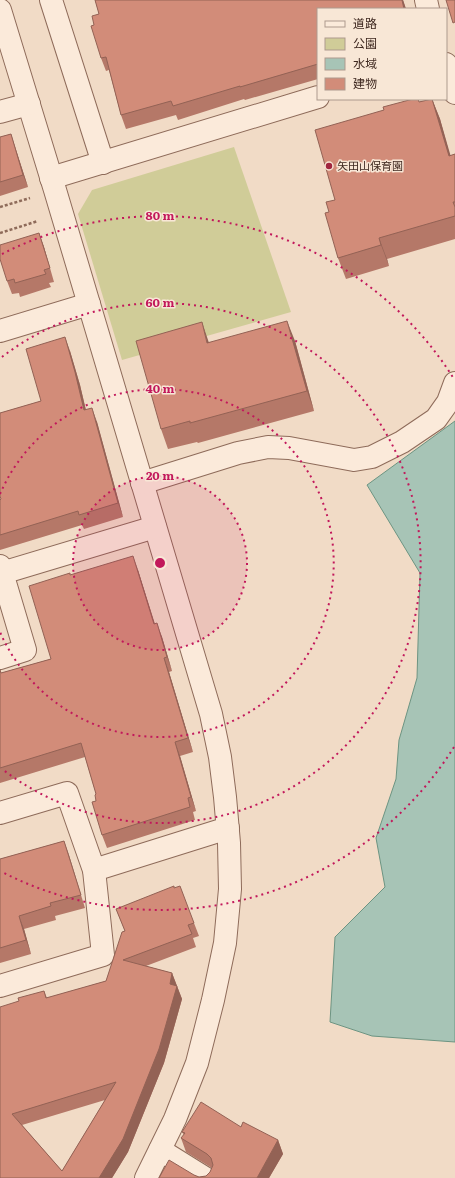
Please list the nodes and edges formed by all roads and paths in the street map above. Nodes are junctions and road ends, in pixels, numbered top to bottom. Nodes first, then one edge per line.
1 (51, 0) edge
2 (0, 10) edge
3 (447, 67) edge
4 (455, 93) edge
5 (317, 97) edge
6 (28, 104) junction
7 (0, 112) edge
8 (103, 163) junction
9 (53, 184) junction
10 (0, 207) edge
11 (62, 214) junction
12 (0, 233) edge
13 (89, 304) junction
14 (0, 331) edge
15 (455, 384) edge
16 (142, 483) junction
17 (156, 528) junction
18 (1, 570) edge
19 (0, 658) edge
20 (0, 813) edge
21 (228, 828) junction
22 (94, 870) junction
23 (0, 986) edge
24 (160, 1150) junction
25 (146, 1178) edge
26 (205, 1178) edge

1 - 8 street
2 - 6 street
3 - 4 street
5 - 8 street
6 - 7 street
6 - 9 street
8 - 9 street
9 - 10 path
9 - 11 street
11 - 12 path
11 - 13 street
13 - 14 street
13 - 16 street
15 - 16 street
16 - 17 street
17 - 18 street
17 - 21 street
18 - 19 street
20 - 22 street
21 - 22 street
21 - 24 street
22 - 23 street
24 - 25 street
24 - 26 street

